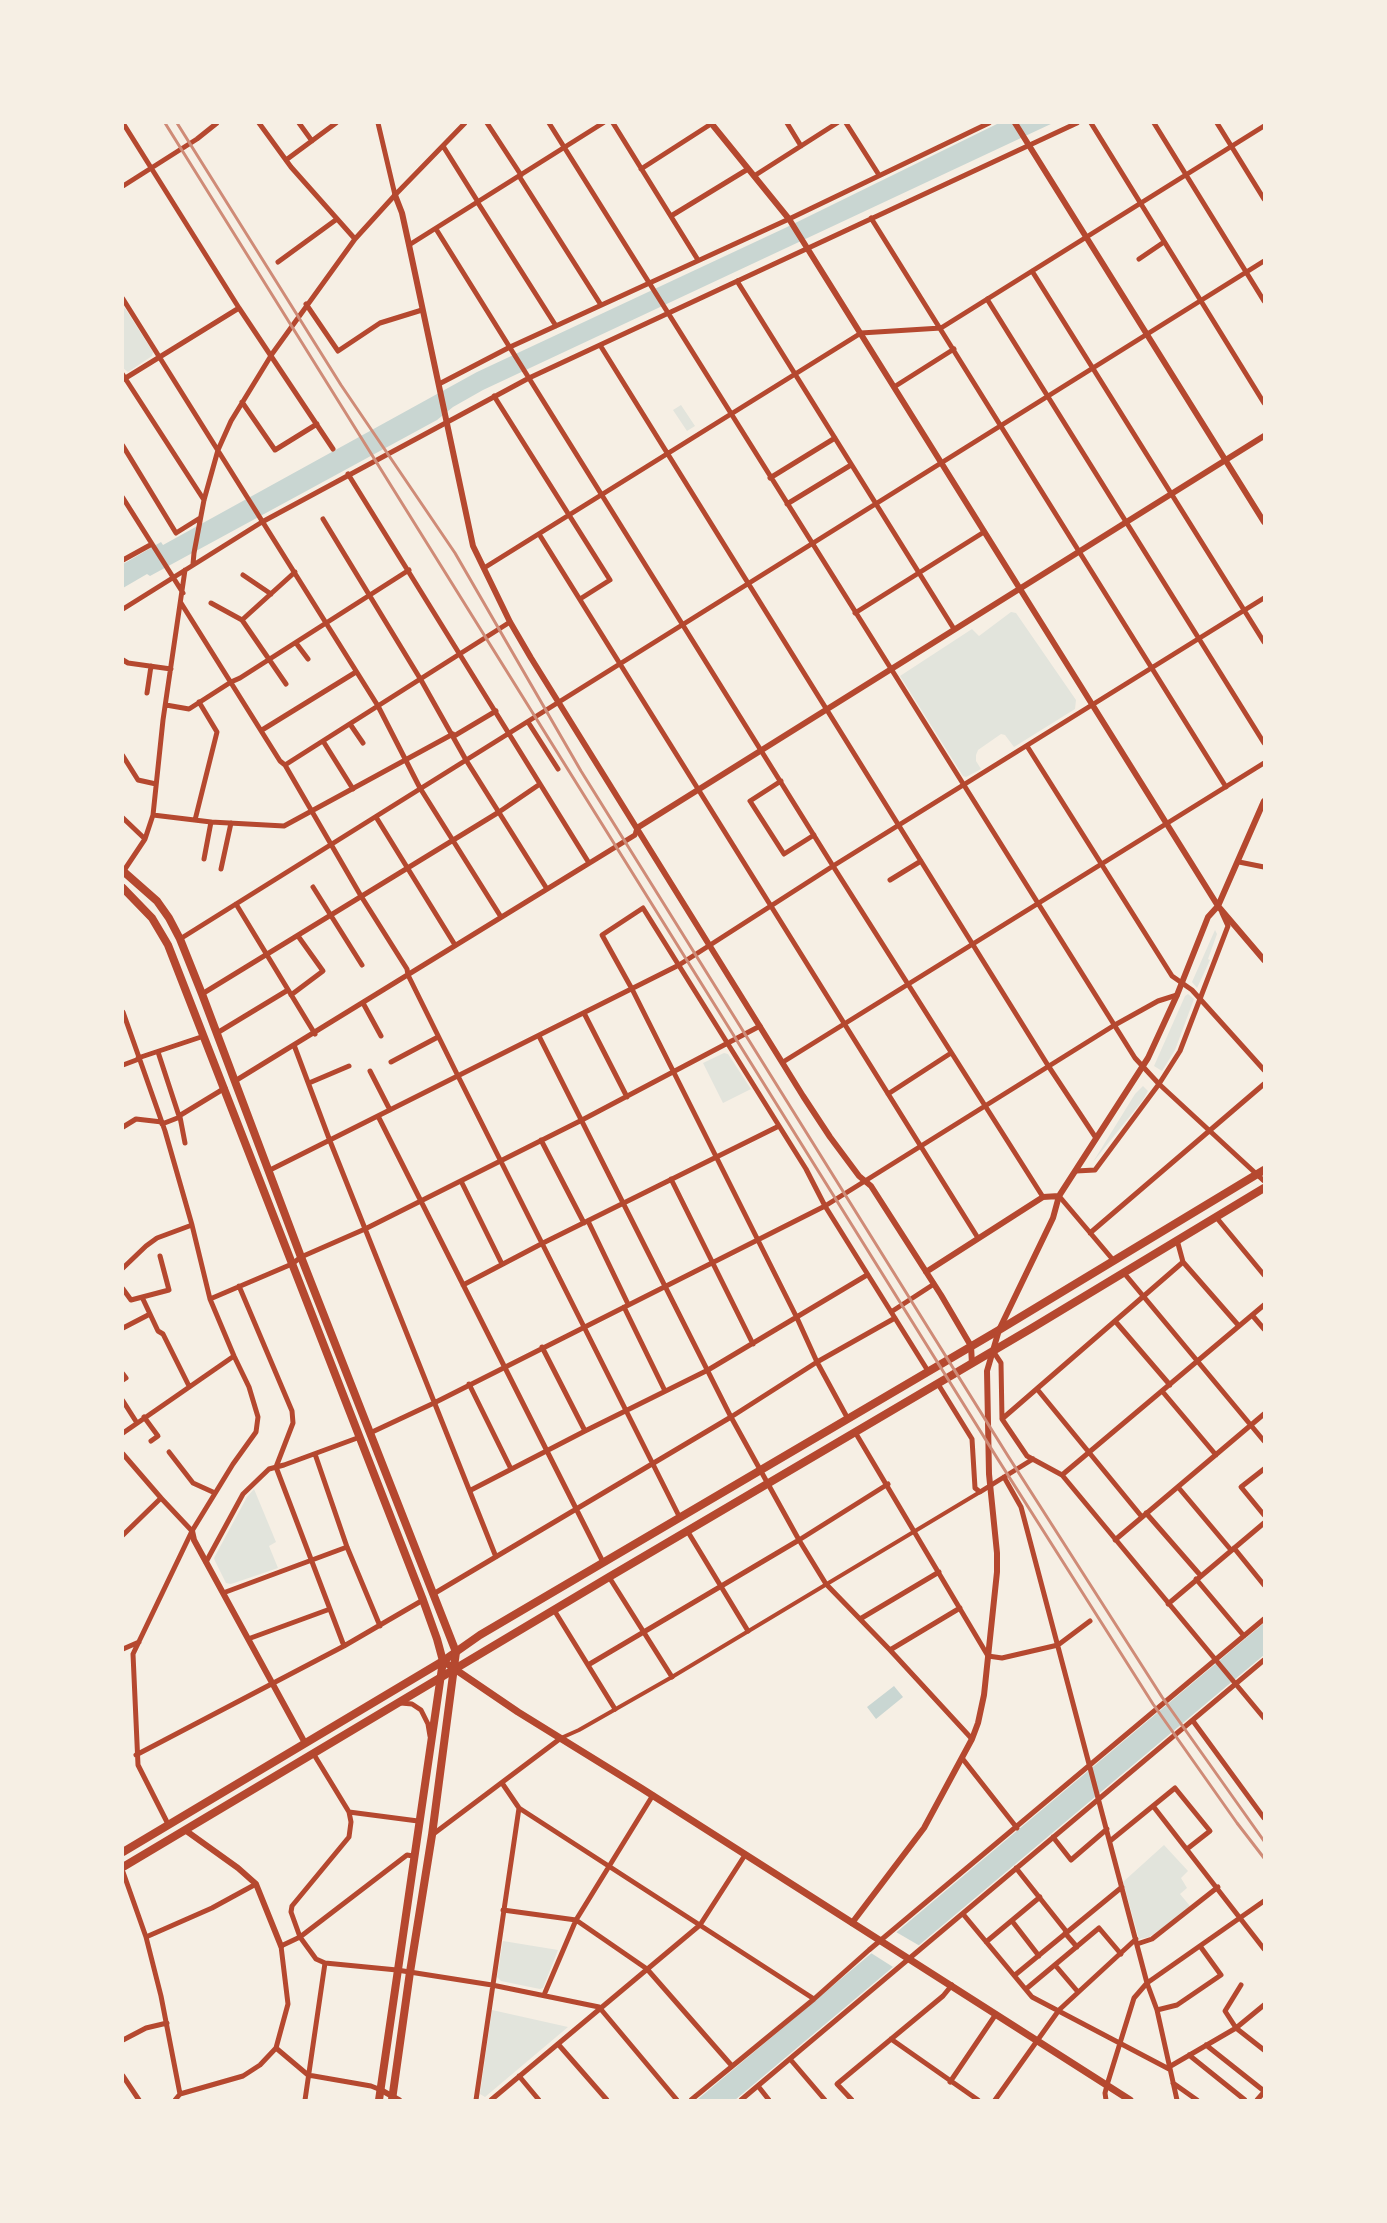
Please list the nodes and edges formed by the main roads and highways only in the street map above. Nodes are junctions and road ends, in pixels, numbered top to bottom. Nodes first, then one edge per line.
1 (123, 871) edge
2 (123, 888) edge
3 (1259, 1174) edge
4 (1264, 1188) edge
5 (456, 1652) junction
6 (443, 1661) junction
7 (455, 1669) junction
8 (440, 1677) junction
9 (123, 1852) edge
10 (123, 1867) edge
11 (395, 2099) edge
12 (379, 2100) edge
13 (1130, 2100) edge

1 - 5 main road
2 - 6 main road
3 - 5 main road
4 - 7 main road
5 - 6 main road
5 - 7 main road
6 - 7 main road
6 - 8 main road
6 - 9 main road
7 - 8 main road
7 - 11 main road
7 - 13 main road
8 - 10 main road
8 - 12 main road

